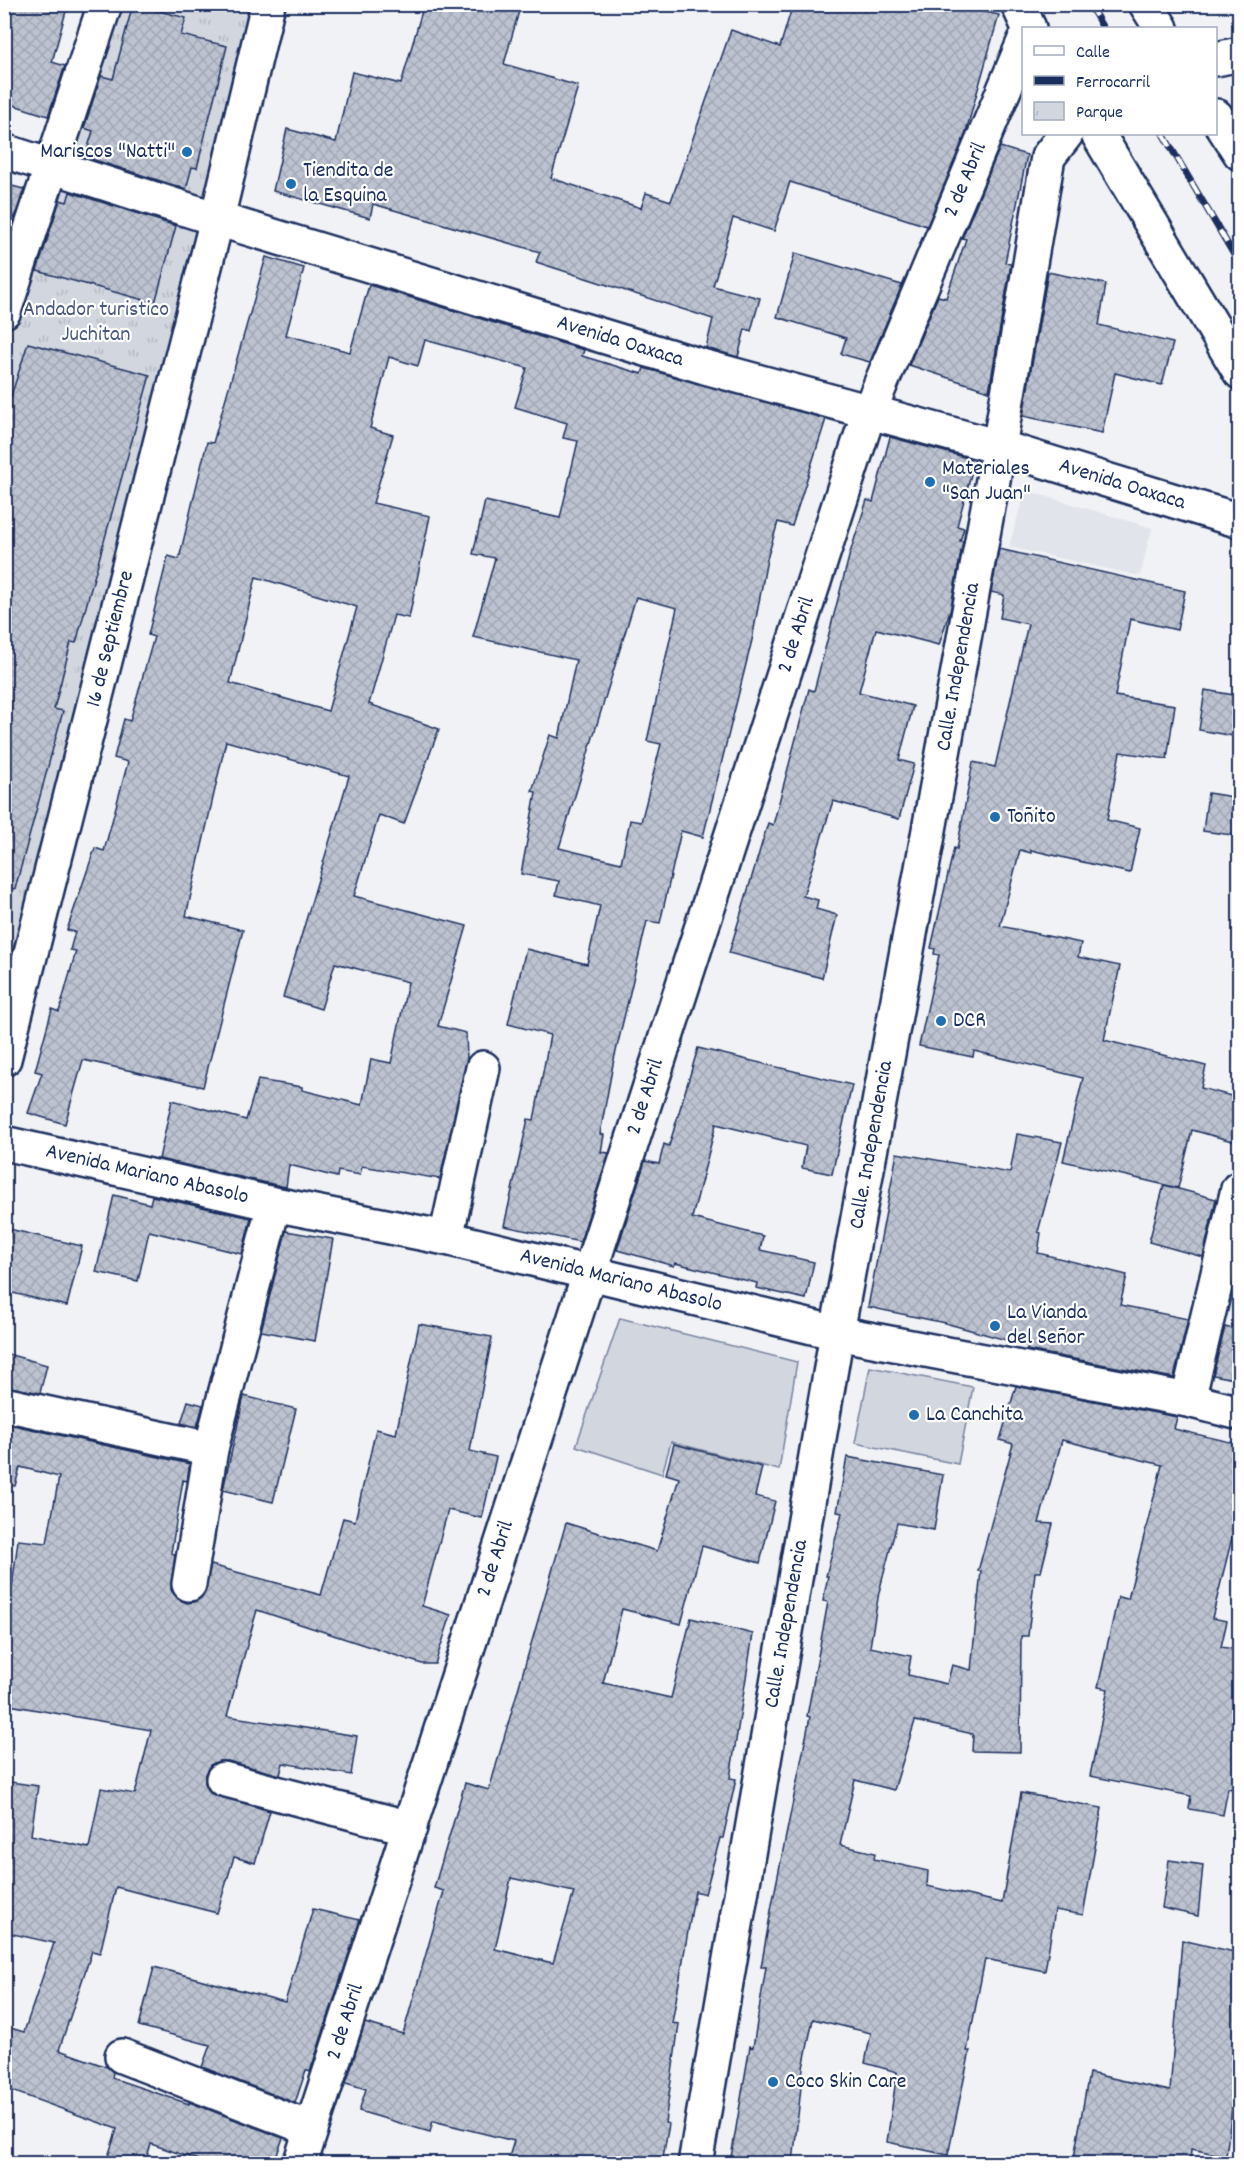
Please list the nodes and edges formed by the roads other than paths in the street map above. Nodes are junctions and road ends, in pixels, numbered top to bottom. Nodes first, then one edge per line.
1 (105, 4) edge
2 (268, 4) edge
3 (1018, 4) edge
4 (1146, 4) edge
5 (1029, 27) edge
6 (1160, 27) edge
7 (1022, 44) edge
8 (1239, 54) edge
9 (1217, 59) edge
10 (1217, 119) edge
11 (1065, 135) edge
12 (1099, 135) edge
13 (4, 151) edge
14 (1239, 153) edge
15 (51, 165) junction
16 (217, 219) junction
17 (4, 311) edge
18 (1239, 372) edge
19 (869, 412) junction
20 (999, 447) junction
21 (1239, 521) edge
22 (4, 1059) edge
23 (483, 1068) dead end
24 (4, 1143) edge
25 (1238, 1189) dead end
26 (274, 1204) junction
27 (446, 1238) junction
28 (588, 1275) junction
29 (837, 1333) junction
30 (1188, 1400) junction
31 (4, 1404) edge
32 (1239, 1413) edge
33 (211, 1449) junction
34 (189, 1584) dead end
35 (223, 1779) dead end
36 (410, 1828) junction
37 (122, 2056) dead end
38 (311, 2129) junction
39 (300, 2163) edge
40 (694, 2163) edge

1 - 15 street
2 - 16 street, 16 de Septiembre
3 - 5 street
4 - 6 street
7 - 19 street, 2 de Abril
8 - 9 street
10 - 14 street
11 - 20 street, Calle. Independencia
12 - 18 street
13 - 15 street, Avenida Oaxaca
15 - 16 street, Avenida Oaxaca
15 - 17 street
16 - 19 street, Avenida Oaxaca
16 - 22 street, 16 de Septiembre
19 - 20 street, Avenida Oaxaca
19 - 28 street, 2 de Abril
20 - 21 street, Avenida Oaxaca
20 - 29 street, Calle. Independencia
23 - 27 street
24 - 26 street, Avenida Mariano Abasolo
25 - 30 street
26 - 27 street, Avenida Mariano Abasolo
26 - 33 street
27 - 28 street, Avenida Mariano Abasolo
28 - 29 street, Avenida Mariano Abasolo
28 - 36 street, 2 de Abril
29 - 30 street, Avenida Mariano Abasolo
29 - 40 street, Calle. Independencia
30 - 32 street, Avenida Mariano Abasolo
31 - 33 street
33 - 34 street
35 - 36 street
36 - 38 street, 2 de Abril
37 - 38 street
38 - 39 street, 2 de Abril

